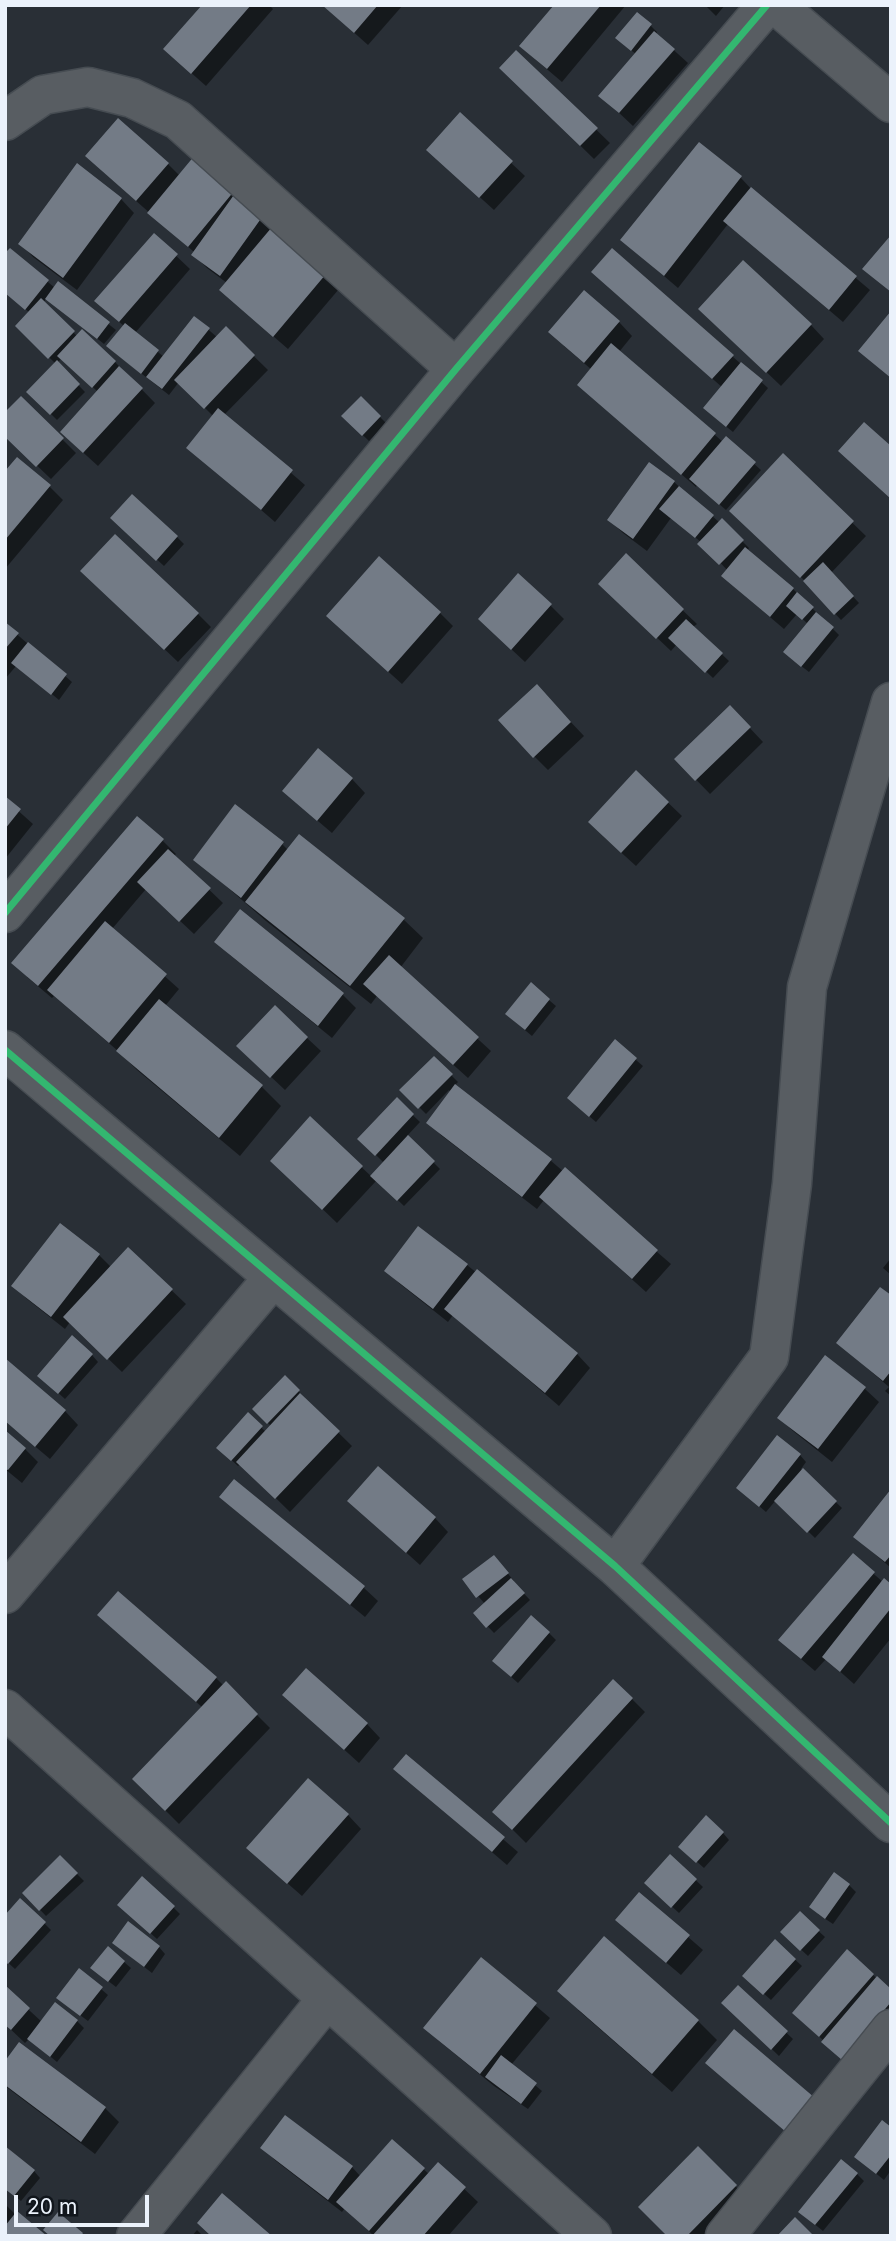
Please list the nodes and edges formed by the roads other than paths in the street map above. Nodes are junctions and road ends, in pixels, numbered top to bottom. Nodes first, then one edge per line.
1 (767, 5) edge
2 (776, 5) edge
3 (891, 103) edge
4 (5, 121) edge
5 (456, 369) junction
6 (891, 702) edge
7 (5, 913) edge
8 (5, 1050) edge
9 (273, 1278) junction
10 (615, 1566) junction
11 (5, 1594) edge
12 (5, 1709) edge
13 (891, 1823) edge
14 (327, 1998) junction
15 (891, 2029) edge
16 (136, 2236) edge
17 (592, 2236) edge
18 (725, 2236) edge

1 - 5 street
2 - 3 street
4 - 5 street
5 - 7 street
6 - 10 street
8 - 9 street
9 - 10 street
9 - 11 street
10 - 13 street
12 - 14 street
14 - 16 street
14 - 17 street
15 - 18 street

